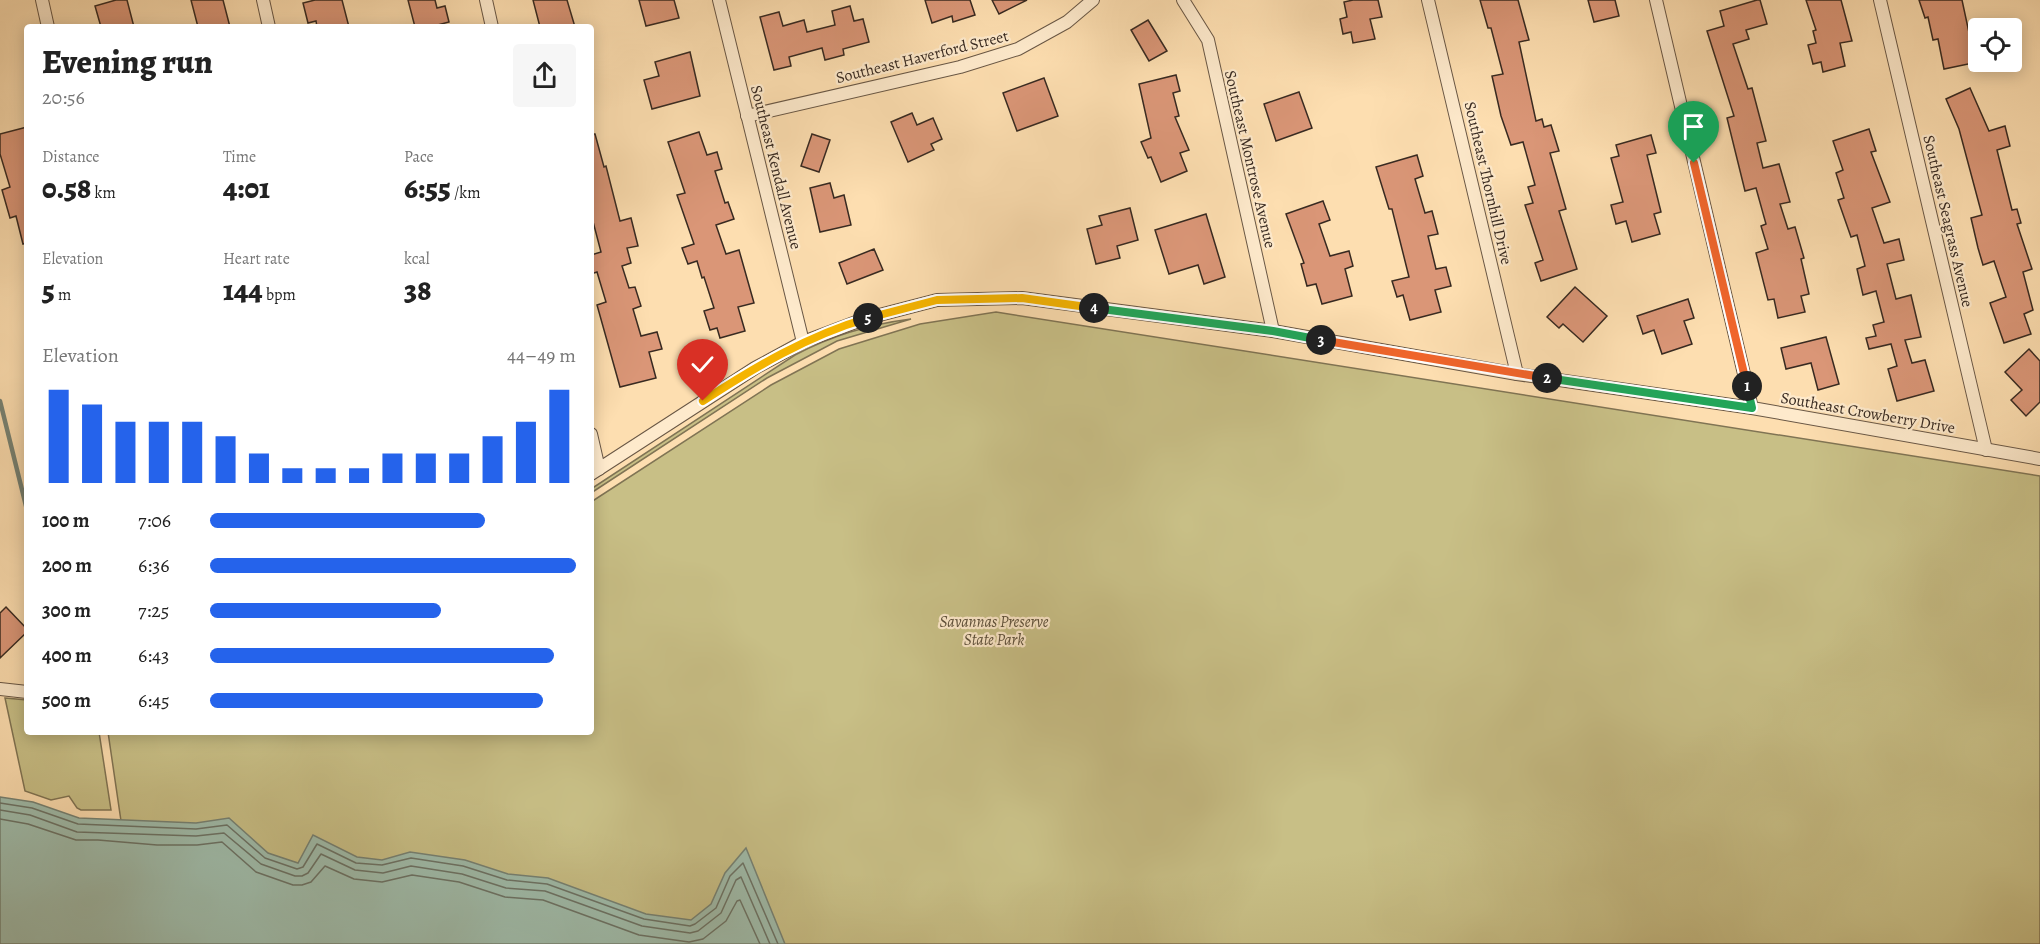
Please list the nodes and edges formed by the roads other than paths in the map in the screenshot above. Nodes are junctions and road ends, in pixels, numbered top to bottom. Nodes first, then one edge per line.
1 (42, 0) edge
2 (263, 0) edge
3 (486, 0) edge
4 (719, 0) edge
5 (1093, 0) edge
6 (1183, 0) edge
7 (1428, 0) edge
8 (1656, 0) edge
9 (1880, 0) edge
10 (47, 24) edge
11 (268, 24) edge
12 (491, 24) edge
13 (747, 116) junction
14 (1273, 331) junction
15 (803, 342) junction
16 (1517, 374) junction
17 (1752, 408) junction
18 (1986, 450) junction
19 (2040, 459) edge
20 (595, 471) edge
21 (0, 689) edge
22 (24, 692) edge

1 - 10 street
2 - 11 street
3 - 12 street
4 - 13 street, Southeast Kendall Avenue
5 - 13 street, Southeast Haverford Street
6 - 14 street, Southeast Montrose Avenue
7 - 16 street, Southeast Thornhill Drive
8 - 17 street
9 - 18 street, Southeast Seagrass Avenue
13 - 15 street, Southeast Kendall Avenue
14 - 15 street, Southeast Crowberry Drive
14 - 16 street, Southeast Crowberry Drive
15 - 20 street, Southeast Crowberry Drive
16 - 17 street, Southeast Crowberry Drive
17 - 18 street, Southeast Crowberry Drive
18 - 19 street, Southeast Crowberry Drive
21 - 22 street

